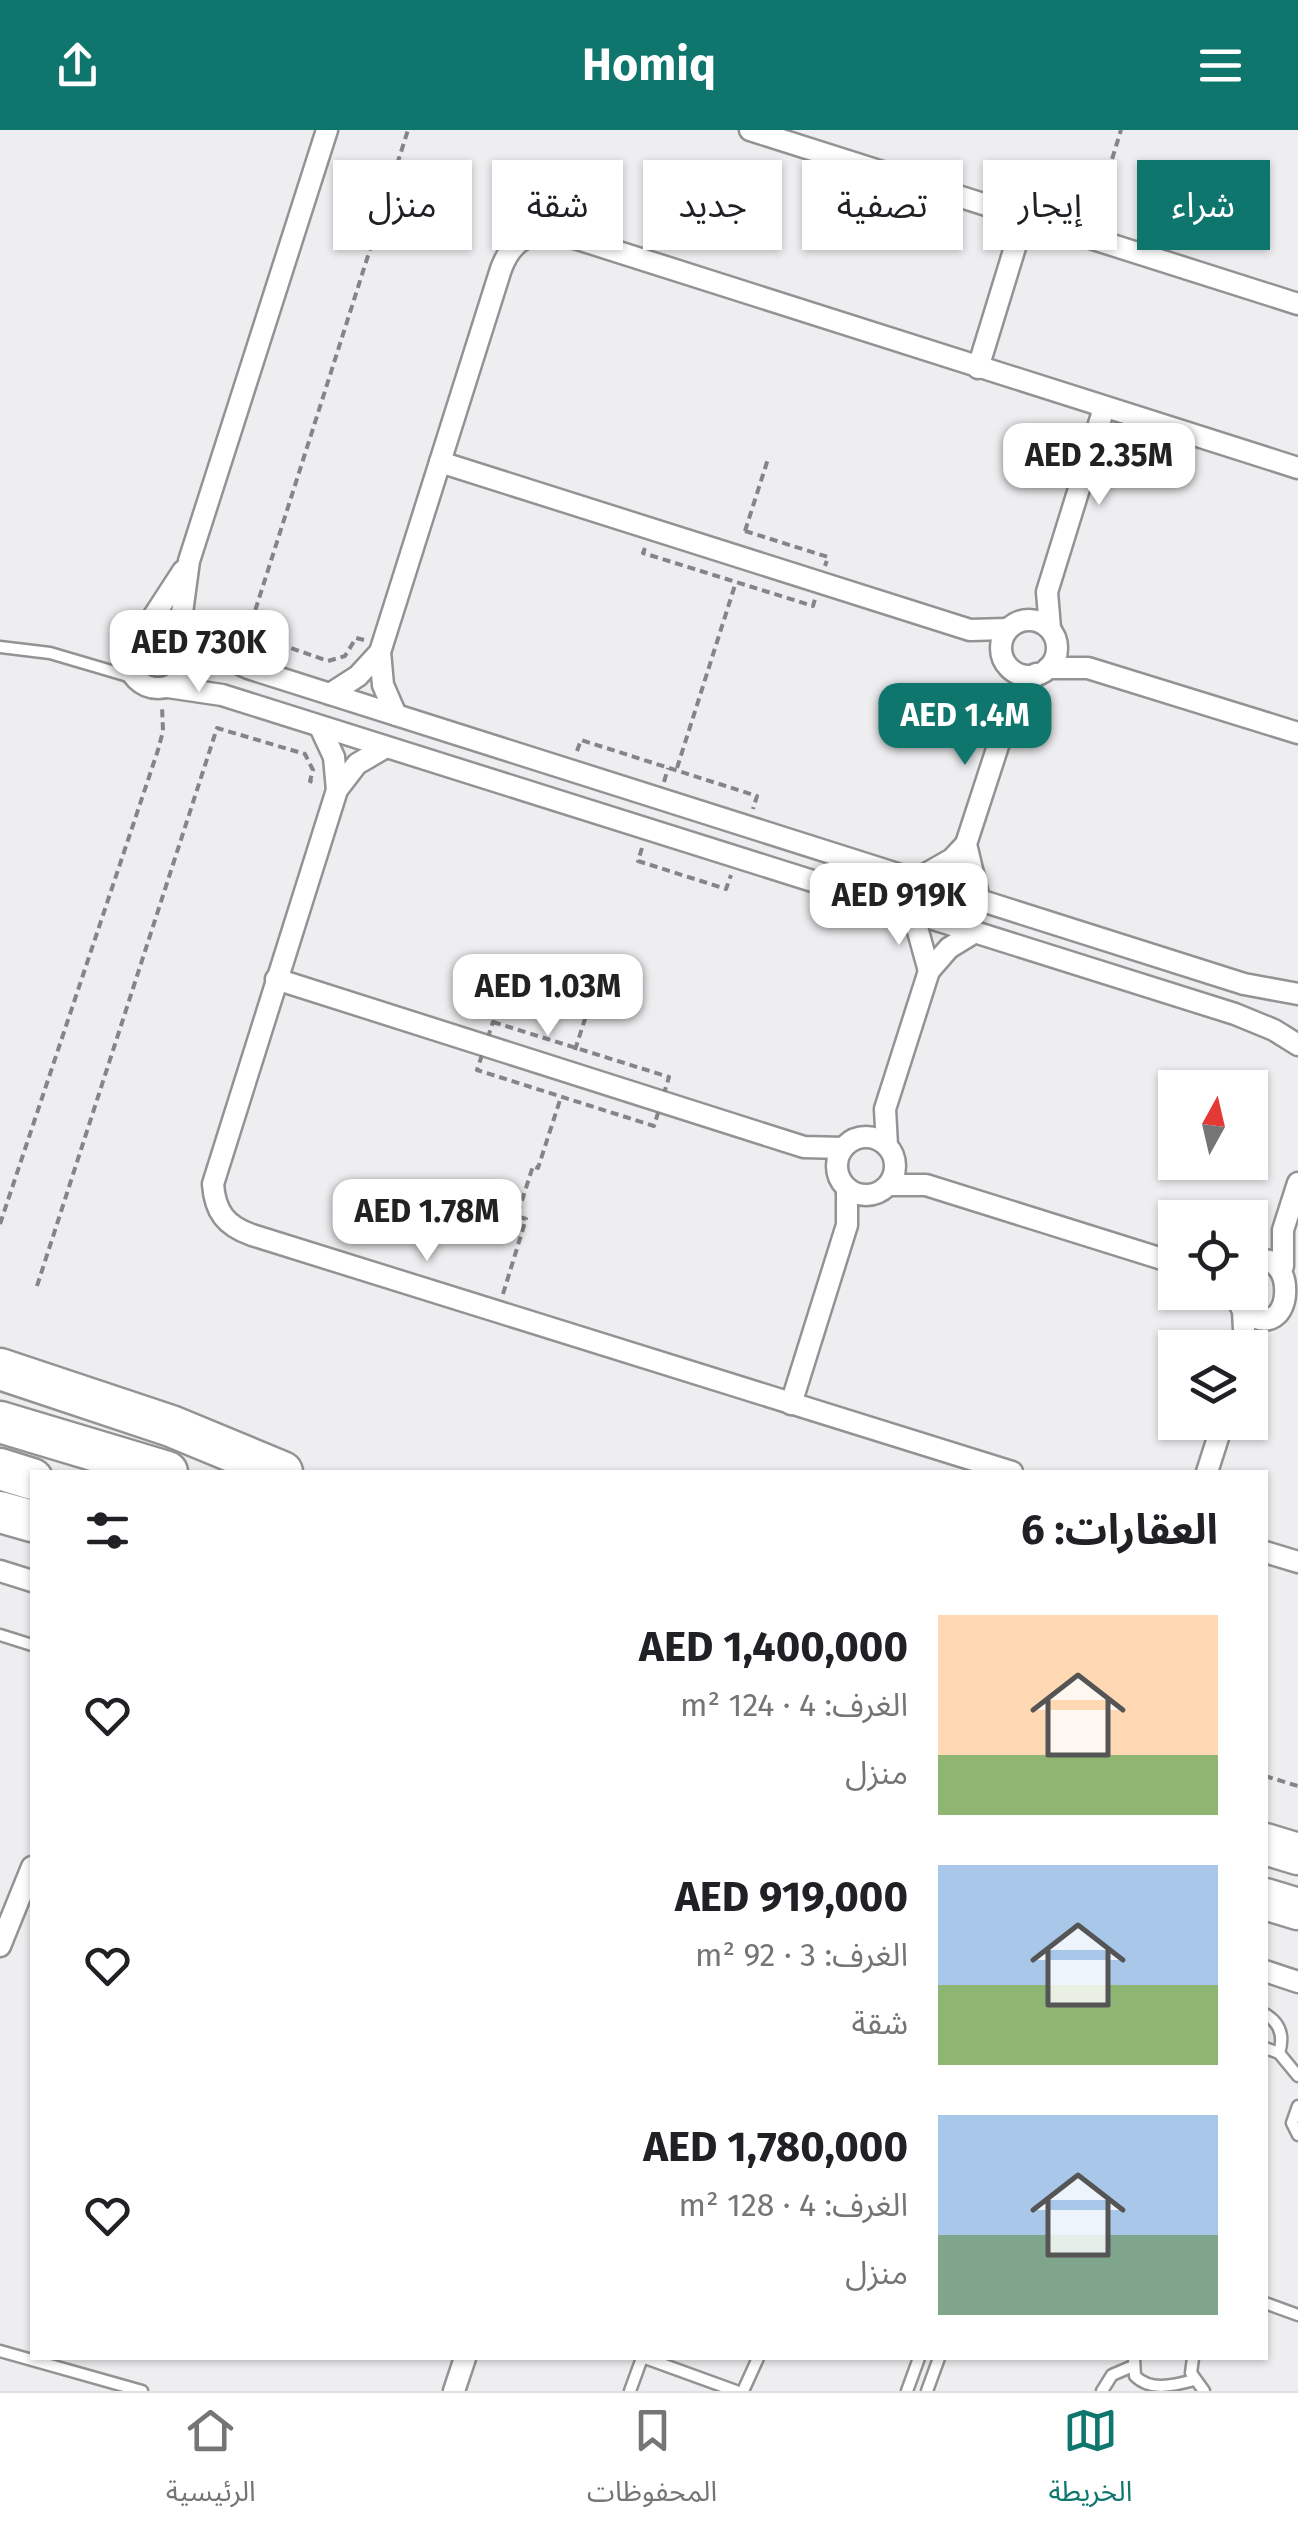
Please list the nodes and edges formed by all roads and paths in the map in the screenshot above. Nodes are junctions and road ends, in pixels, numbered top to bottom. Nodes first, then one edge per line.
1 (327, 130) edge
2 (408, 130) edge
3 (750, 130) edge
4 (1121, 130) edge
5 (1112, 160) edge
6 (983, 205) edge
7 (1117, 247) edge
8 (1014, 250) edge
9 (1298, 304) edge
10 (978, 368) junction
11 (1104, 408) junction
12 (768, 459) dead end
13 (440, 462) junction
14 (1298, 468) edge
15 (737, 556) junction
16 (189, 561) junction
17 (1047, 592) junction
18 (1016, 624) junction
19 (970, 630) junction
20 (144, 631) junction
21 (1053, 634) junction
22 (179, 636) junction
23 (0, 647) edge
24 (381, 649) junction
25 (1004, 660) junction
26 (1088, 668) junction
27 (1042, 671) junction
28 (135, 678) junction
29 (162, 688) junction
30 (330, 694) junction
31 (1010, 706) junction
32 (396, 715) junction
33 (320, 727) junction
34 (1298, 734) edge
35 (386, 748) junction
36 (572, 770) junction
37 (676, 770) junction
38 (337, 790) junction
39 (747, 826) junction
40 (966, 844) junction
41 (917, 880) junction
42 (980, 899) junction
43 (913, 913) junction
44 (976, 932) junction
45 (601, 968) dead end
46 (928, 970) junction
47 (276, 979) junction
48 (1298, 994) edge
49 (1298, 1045) edge
50 (568, 1072) junction
51 (885, 1110) junction
52 (852, 1143) junction
53 (804, 1146) junction
54 (891, 1154) junction
55 (836, 1170) junction
56 (1298, 1183) edge
57 (889, 1185) junction
58 (926, 1185) junction
59 (848, 1190) junction
60 (870, 1196) junction
61 (0, 1224) edge
62 (847, 1225) junction
63 (1284, 1230) junction
64 (1268, 1247) edge
65 (1158, 1258) edge
66 (1268, 1260) edge
67 (1291, 1280) edge
68 (37, 1286) dead end
69 (1248, 1310) edge
70 (497, 1312) junction
71 (1284, 1312) edge
72 (1265, 1330) edge
73 (0, 1369) edge
74 (792, 1404) junction
75 (0, 1422) edge
76 (1217, 1440) edge
77 (0, 1469) edge
78 (159, 1470) edge
79 (277, 1470) edge
80 (1006, 1470) edge
81 (1208, 1470) edge
82 (30, 1478) edge
83 (0, 1512) edge
84 (30, 1520) edge
85 (1268, 1553) edge
86 (1298, 1562) edge
87 (0, 1571) edge
88 (30, 1580) edge
89 (0, 1634) edge
90 (30, 1644) edge
91 (1268, 1777) edge
92 (1298, 1786) edge
93 (1298, 1840) edge
94 (1268, 1841) edge
95 (1268, 1842) edge
96 (1298, 1854) edge
97 (30, 1872) edge
98 (1268, 1900) edge
99 (1298, 1909) edge
100 (0, 1946) edge
101 (1268, 1973) edge
102 (1298, 1982) edge
103 (1268, 2016) edge
104 (1268, 2049) edge
105 (1278, 2053) junction
106 (1298, 2076) edge
107 (1298, 2106) edge
108 (1298, 2135) edge
109 (1268, 2305) edge
110 (1298, 2315) edge
111 (0, 2351) edge
112 (30, 2359) edge
113 (32, 2360) edge
114 (464, 2360) edge
115 (643, 2360) edge
116 (650, 2360) edge
117 (757, 2360) edge
118 (918, 2360) edge
119 (938, 2360) edge
120 (1193, 2360) edge
121 (1134, 2362) edge
122 (1194, 2380) junction
123 (1148, 2390) edge
124 (142, 2391) edge
125 (454, 2391) edge
126 (630, 2391) edge
127 (739, 2391) edge
128 (907, 2391) edge
129 (927, 2391) edge
130 (1102, 2391) edge
131 (1204, 2391) edge

1 - 16 street
2 - 24 path
3 - 6 street
4 - 5 path
7 - 9 street
8 - 10 street
10 - 11 street
10 - 13 street
11 - 14 street
11 - 17 street
12 - 15 path
13 - 15 street
13 - 24 street
15 - 19 street
15 - 37 path
16 - 20 street
16 - 22 street
17 - 18 street
17 - 21 street
18 - 19 street
18 - 21 street
18 - 25 street
19 - 25 street
20 - 22 street
20 - 28 street
21 - 26 street
21 - 27 street
22 - 29 street
22 - 30 street
23 - 28 lane
24 - 30 street
24 - 32 street
25 - 27 street
25 - 31 street
26 - 27 street
26 - 34 street
27 - 31 street
28 - 29 street
29 - 33 street
29 - 61 path
30 - 32 street
31 - 40 street
32 - 36 street
33 - 35 street
33 - 38 street
35 - 38 street
35 - 43 street
36 - 37 path
36 - 39 street
37 - 39 path
38 - 47 street
38 - 68 path
39 - 41 street
40 - 41 street
40 - 42 street
41 - 42 street
42 - 48 street
43 - 44 street
43 - 46 street
44 - 46 street
44 - 49 street
45 - 50 path
46 - 51 street
47 - 50 street
47 - 70 street
50 - 53 street
50 - 70 path
51 - 52 street
51 - 54 street
52 - 53 street
52 - 54 street
52 - 55 street
53 - 55 street
54 - 57 street
54 - 58 street
55 - 59 street
56 - 63 street
57 - 58 street
57 - 60 street
58 - 65 street
59 - 60 street
59 - 62 street
60 - 62 street
62 - 74 street
63 - 64 street
63 - 67 street
66 - 67 street
67 - 71 street
69 - 71 street
70 - 74 street
71 - 72 street
73 - 79 highway
74 - 80 street
75 - 78 highway
76 - 81 street
77 - 82 highway
83 - 84 highway
85 - 86 street
87 - 88 street
89 - 90 lane
91 - 92 path
93 - 94 street
95 - 96 highway
97 - 100 street
98 - 99 highway
101 - 102 street
103 - 105 lane
104 - 105 lane
105 - 106 lane
107 - 108 lane
109 - 110 lane
111 - 112 lane
113 - 124 lane
114 - 125 street
115 - 126 lane
116 - 127 lane
117 - 127 lane
118 - 128 lane
119 - 129 lane
120 - 122 lane
121 - 123 lane
121 - 130 lane
122 - 123 lane
122 - 131 lane

